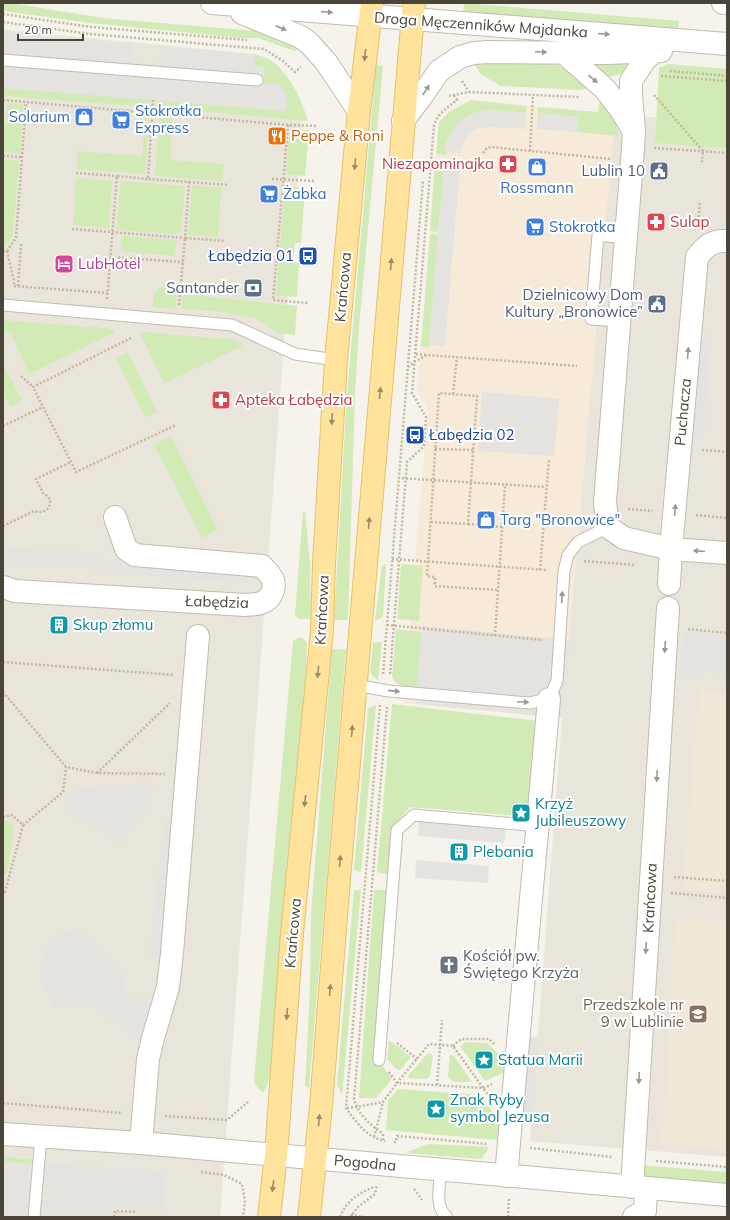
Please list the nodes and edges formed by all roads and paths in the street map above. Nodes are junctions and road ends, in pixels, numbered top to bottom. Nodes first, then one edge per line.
1 (215, 3) edge
2 (723, 3) edge
3 (727, 3) edge
4 (371, 10) edge
5 (413, 11) edge
6 (3, 14) edge
7 (3, 22) edge
8 (248, 40) dead end
9 (727, 45) edge
10 (654, 51) junction
11 (564, 53) junction
12 (3, 60) edge
13 (439, 71) junction
14 (669, 71) dead end
15 (295, 72) dead end
16 (655, 75) dead end
17 (727, 76) edge
18 (257, 80) dead end
19 (727, 81) edge
20 (653, 87) dead end
21 (454, 94) junction
22 (533, 95) junction
23 (653, 95) junction
24 (584, 97) dead end
25 (444, 99) dead end
26 (3, 100) edge
27 (153, 100) dead end
28 (26, 102) junction
29 (653, 102) dead end
30 (359, 111) junction
31 (152, 113) junction
32 (403, 121) junction
33 (288, 125) junction
34 (318, 126) dead end
35 (634, 131) junction
36 (649, 147) dead end
37 (530, 151) junction
38 (703, 151) junction
39 (483, 153) dead end
40 (727, 153) edge
41 (3, 156) edge
42 (22, 158) junction
43 (606, 158) dead end
44 (702, 162) dead end
45 (76, 173) dead end
46 (117, 176) junction
47 (148, 178) junction
48 (272, 178) dead end
49 (423, 178) dead end
50 (283, 179) junction
51 (316, 181) dead end
52 (189, 182) junction
53 (230, 185) dead end
54 (72, 229) dead end
55 (112, 233) junction
56 (185, 238) junction
57 (626, 238) junction
58 (225, 241) dead end
59 (727, 241) edge
60 (21, 244) dead end
61 (3, 251) edge
62 (7, 251) junction
63 (110, 257) junction
64 (182, 262) junction
65 (18, 286) junction
66 (180, 292) dead end
67 (308, 303) dead end
68 (3, 305) edge
69 (620, 321) junction
70 (131, 338) dead end
71 (416, 354) junction
72 (427, 355) junction
73 (457, 357) junction
74 (336, 360) junction
75 (414, 362) junction
76 (577, 366) dead end
77 (407, 368) junction
78 (21, 376) dead end
79 (33, 388) junction
80 (454, 394) junction
81 (43, 407) junction
82 (176, 424) dead end
83 (3, 426) edge
84 (435, 449) junction
85 (473, 450) junction
86 (548, 459) dead end
87 (71, 462) junction
88 (398, 478) junction
89 (405, 478) junction
90 (433, 480) junction
91 (470, 482) junction
92 (505, 484) junction
93 (546, 488) junction
94 (625, 509) dead end
95 (675, 513) junction
96 (115, 517) dead end
97 (9, 518) dead end
98 (727, 518) edge
99 (11, 522) junction
100 (430, 522) junction
101 (468, 524) junction
102 (3, 526) edge
103 (502, 526) junction
104 (608, 527) junction
105 (671, 549) junction
106 (727, 553) edge
107 (392, 559) junction
108 (399, 560) junction
109 (427, 561) junction
110 (583, 561) dead end
111 (641, 565) dead end
112 (499, 567) junction
113 (540, 570) junction
114 (546, 570) dead end
115 (669, 584) dead end
116 (3, 587) edge
117 (497, 590) junction
118 (668, 608) dead end
119 (387, 625) junction
120 (394, 626) junction
121 (681, 628) dead end
122 (727, 633) edge
123 (198, 636) dead end
124 (494, 636) junction
125 (559, 642) junction
126 (3, 662) edge
127 (194, 676) junction
128 (356, 685) junction
129 (385, 690) junction
130 (3, 692) edge
131 (550, 699) junction
132 (170, 703) dead end
133 (66, 767) junction
134 (97, 773) junction
135 (186, 774) junction
136 (3, 817) edge
137 (23, 825) junction
138 (538, 826) junction
139 (671, 877) dead end
140 (727, 881) edge
141 (3, 891) edge
142 (664, 892) dead end
143 (727, 898) edge
144 (442, 1020) dead end
145 (382, 1031) junction
146 (441, 1045) junction
147 (453, 1046) junction
148 (417, 1059) junction
149 (379, 1060) dead end
150 (515, 1068) junction
151 (397, 1083) junction
152 (437, 1085) junction
153 (484, 1088) junction
154 (248, 1102) dead end
155 (383, 1102) junction
156 (3, 1103) edge
157 (356, 1107) junction
158 (346, 1108) junction
159 (144, 1114) junction
160 (376, 1129) junction
161 (3, 1134) edge
162 (41, 1137) junction
163 (374, 1137) junction
164 (509, 1137) junction
165 (383, 1140) junction
166 (141, 1143) junction
167 (276, 1155) junction
168 (316, 1159) junction
169 (441, 1170) junction
170 (224, 1174) dead end
171 (380, 1178) junction
172 (508, 1184) junction
173 (639, 1188) junction
174 (727, 1195) edge
175 (136, 1212) dead end
176 (351, 1216) edge
177 (34, 1217) edge
178 (114, 1217) edge
179 (243, 1217) edge
180 (270, 1217) edge
181 (309, 1217) edge
182 (340, 1217) edge
183 (364, 1217) edge
184 (447, 1217) edge
185 (508, 1217) edge
186 (514, 1217) edge
187 (634, 1217) edge

1 -> 4 street, Droga Męczenników Majdanka
1 -> 30 street
2 - 3 street
4 - 5 street, Droga Męczenników Majdanka
4 -> 30 main road, Krańcowa
5 -> 9 street, Droga Męczenników Majdanka
5 - 32 main road
6 - 8 path
7 - 15 path
9 - 10 street
10 - 11 street
10 - 35 street
13 -> 11 street
11 -> 35 street
12 - 18 lane
13 - 21 path
32 -> 13 street
14 - 17 path
16 - 19 path
20 - 23 path
21 - 22 path
21 - 25 path
21 - 71 path
22 - 24 path
22 - 37 path
23 - 29 path
23 - 38 path
26 - 28 path
27 - 31 path
28 - 31 path
28 - 42 path
30 -> 74 main road, Krańcowa
31 - 33 path
31 - 47 path
128 -> 32 main road
33 - 34 path
33 - 50 path
35 - 57 street
36 - 38 path
37 - 39 path
37 - 43 path
38 - 40 path
38 - 44 path
41 - 42 path
42 - 62 path
45 - 46 path
46 - 47 path
46 - 55 path
47 - 52 path
48 - 50 path
49 - 77 path
50 - 51 path
50 - 67 path
52 - 53 path
52 - 56 path
54 - 55 path
55 - 56 path
55 - 63 path
56 - 58 path
56 - 64 path
57 - 69 street
57 - 69 lane
95 -> 59 street, Puchacza
60 - 65 path
61 - 62 path
62 - 65 path
63 - 64 path
63 - 65 path
64 - 66 path
68 - 74 lane
69 - 104 street
70 - 79 path
71 - 72 path
71 - 75 path
72 - 73 path
72 - 75 path
73 - 76 path
73 - 80 path
74 -> 167 main road, Krańcowa
75 - 77 path
75 - 89 path
77 - 88 path
78 - 79 path
79 - 81 path
80 - 84 path
80 - 85 path
81 - 83 path
81 - 87 path
82 - 87 path
84 - 85 path
84 - 90 path
85 - 91 path
86 - 93 path
87 - 99 path
88 - 89 path
88 - 107 path
89 - 90 path
89 - 108 path
90 - 91 path
90 - 100 path
91 - 92 path
91 - 101 path
92 - 93 path
92 - 103 path
93 - 113 path
94 - 95 path
95 - 98 path
95 - 105 street, Puchacza
96 - 116 street, Łabędzia
97 - 99 path
99 - 102 path
100 - 101 path
100 - 109 path
101 - 103 path
103 - 112 path
104 - 105 street
125 -> 104 lane
106 -> 105 street
105 - 115 street, Puchacza
107 - 108 path
107 - 119 path
108 - 109 path
108 - 120 path
109 - 112 path
109 - 117 path
110 - 111 path
112 - 113 path
112 - 117 path
113 - 114 path
117 - 124 path
118 -> 173 street, Krańcowa
119 - 120 path
119 - 129 path
120 - 124 path
120 - 129 path
121 - 122 path
123 - 127 street
124 - 125 path
125 - 131 lane
126 - 127 path
127 - 135 street
128 - 129 lane
168 -> 128 main road
129 -> 131 lane
129 - 157 path
129 - 158 path
130 - 133 path
131 - 138 street
132 - 134 path
133 - 134 path
133 - 137 path
134 - 135 path
135 - 159 street
136 - 137 path
137 - 141 path
138 - 145 lane
138 - 150 street
139 - 140 path
142 - 143 path
144 - 146 path
145 - 148 path
145 - 149 lane
146 - 147 path
146 - 148 path
146 - 152 path
147 - 150 path
147 - 153 path
148 - 151 path
150 - 153 path
150 - 164 street
151 - 152 path
151 - 155 path
152 - 153 path
153 - 164 path
154 - 159 path
155 - 157 path
155 - 160 path
156 - 159 path
157 - 158 path
157 - 160 path
158 - 163 path
159 - 166 street
160 - 163 path
160 - 165 path
161 - 162 street, Pogodna
162 - 166 street, Pogodna
162 - 177 lane
163 - 165 path
164 - 165 path
164 - 172 street
165 - 171 path
166 - 167 street, Pogodna
167 - 168 street, Pogodna
167 -> 180 main road, Krańcowa
168 - 171 street, Pogodna
168 - 181 main road
169 - 171 street, Pogodna
169 - 172 street, Pogodna
169 - 184 lane
170 - 179 path
171 - 176 path
171 - 182 path
172 - 173 street, Pogodna
172 - 185 path
173 - 174 street, Pogodna
173 - 187 street, Krańcowa
175 - 178 path
176 - 183 path
185 - 186 path

